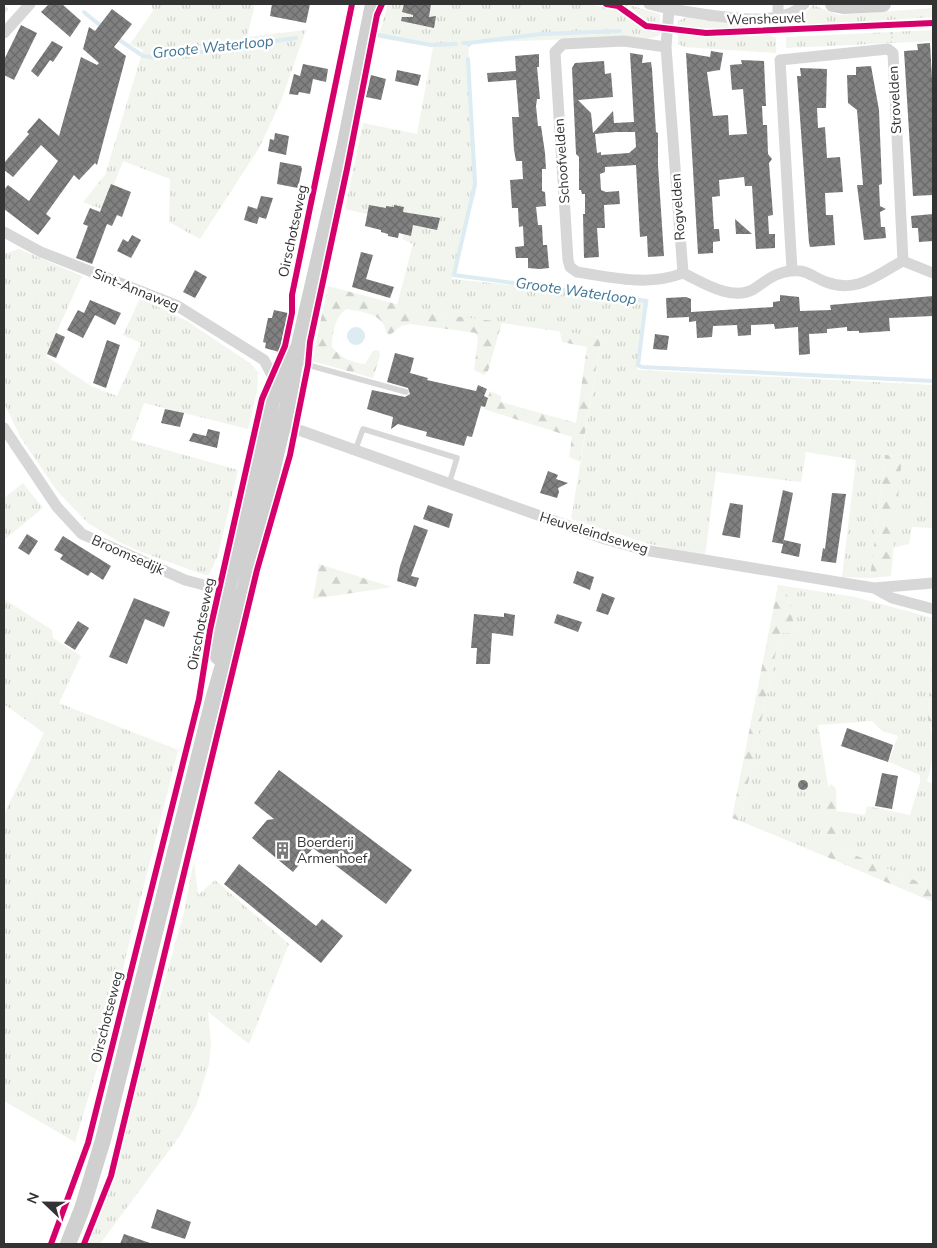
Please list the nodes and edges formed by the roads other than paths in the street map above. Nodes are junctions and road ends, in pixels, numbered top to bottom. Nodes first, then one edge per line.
1 (30, 4) edge
2 (362, 4) edge
3 (374, 4) edge
4 (649, 4) edge
5 (778, 4) edge
6 (804, 4) edge
7 (833, 4) edge
8 (883, 4) edge
9 (669, 9) junction
10 (778, 18) junction
11 (4, 33) edge
12 (666, 47) junction
13 (4, 232) edge
14 (903, 261) junction
15 (792, 270) junction
16 (683, 273) junction
17 (933, 273) edge
18 (291, 361) junction
19 (277, 385) junction
20 (406, 392) dead end
21 (275, 424) junction
22 (4, 428) edge
23 (355, 452) junction
24 (449, 484) junction
25 (933, 583) edge
26 (874, 588) junction
27 (227, 592) junction
28 (243, 596) junction
29 (933, 609) edge
30 (214, 696) junction
31 (68, 1244) edge

1 - 11 street
2 - 18 main road, Oirschotseweg
3 - 18 main road, Oirschotseweg
4 - 9 street
5 - 10 street
6 - 10 street
7 - 8 main road
9 - 10 street
9 - 12 street, Rogvelden
12 - 16 street, Rogvelden
12 - 16 street, Schoofvelden
13 - 19 street, Sint-Annaweg
14 - 15 street
14 - 15 street, Strovelden
14 - 17 street
15 - 16 street
18 - 19 main road, Oirschotseweg
18 - 20 lane
18 - 21 main road, Oirschotseweg
19 - 21 main road, Oirschotseweg
21 - 23 street, Heuveleindseweg
21 - 27 main road, Oirschotseweg
21 - 28 main road, Oirschotseweg
22 - 27 street, Broomsedijk
23 - 24 street, Heuveleindseweg
23 - 24 lane
24 - 26 street, Heuveleindseweg
25 - 26 street, Heuveleindseweg
26 - 29 street
27 - 28 street, Broomsedijk
27 - 30 main road, Oirschotseweg
28 - 30 main road, Oirschotseweg
30 - 31 main road, Oirschotseweg

